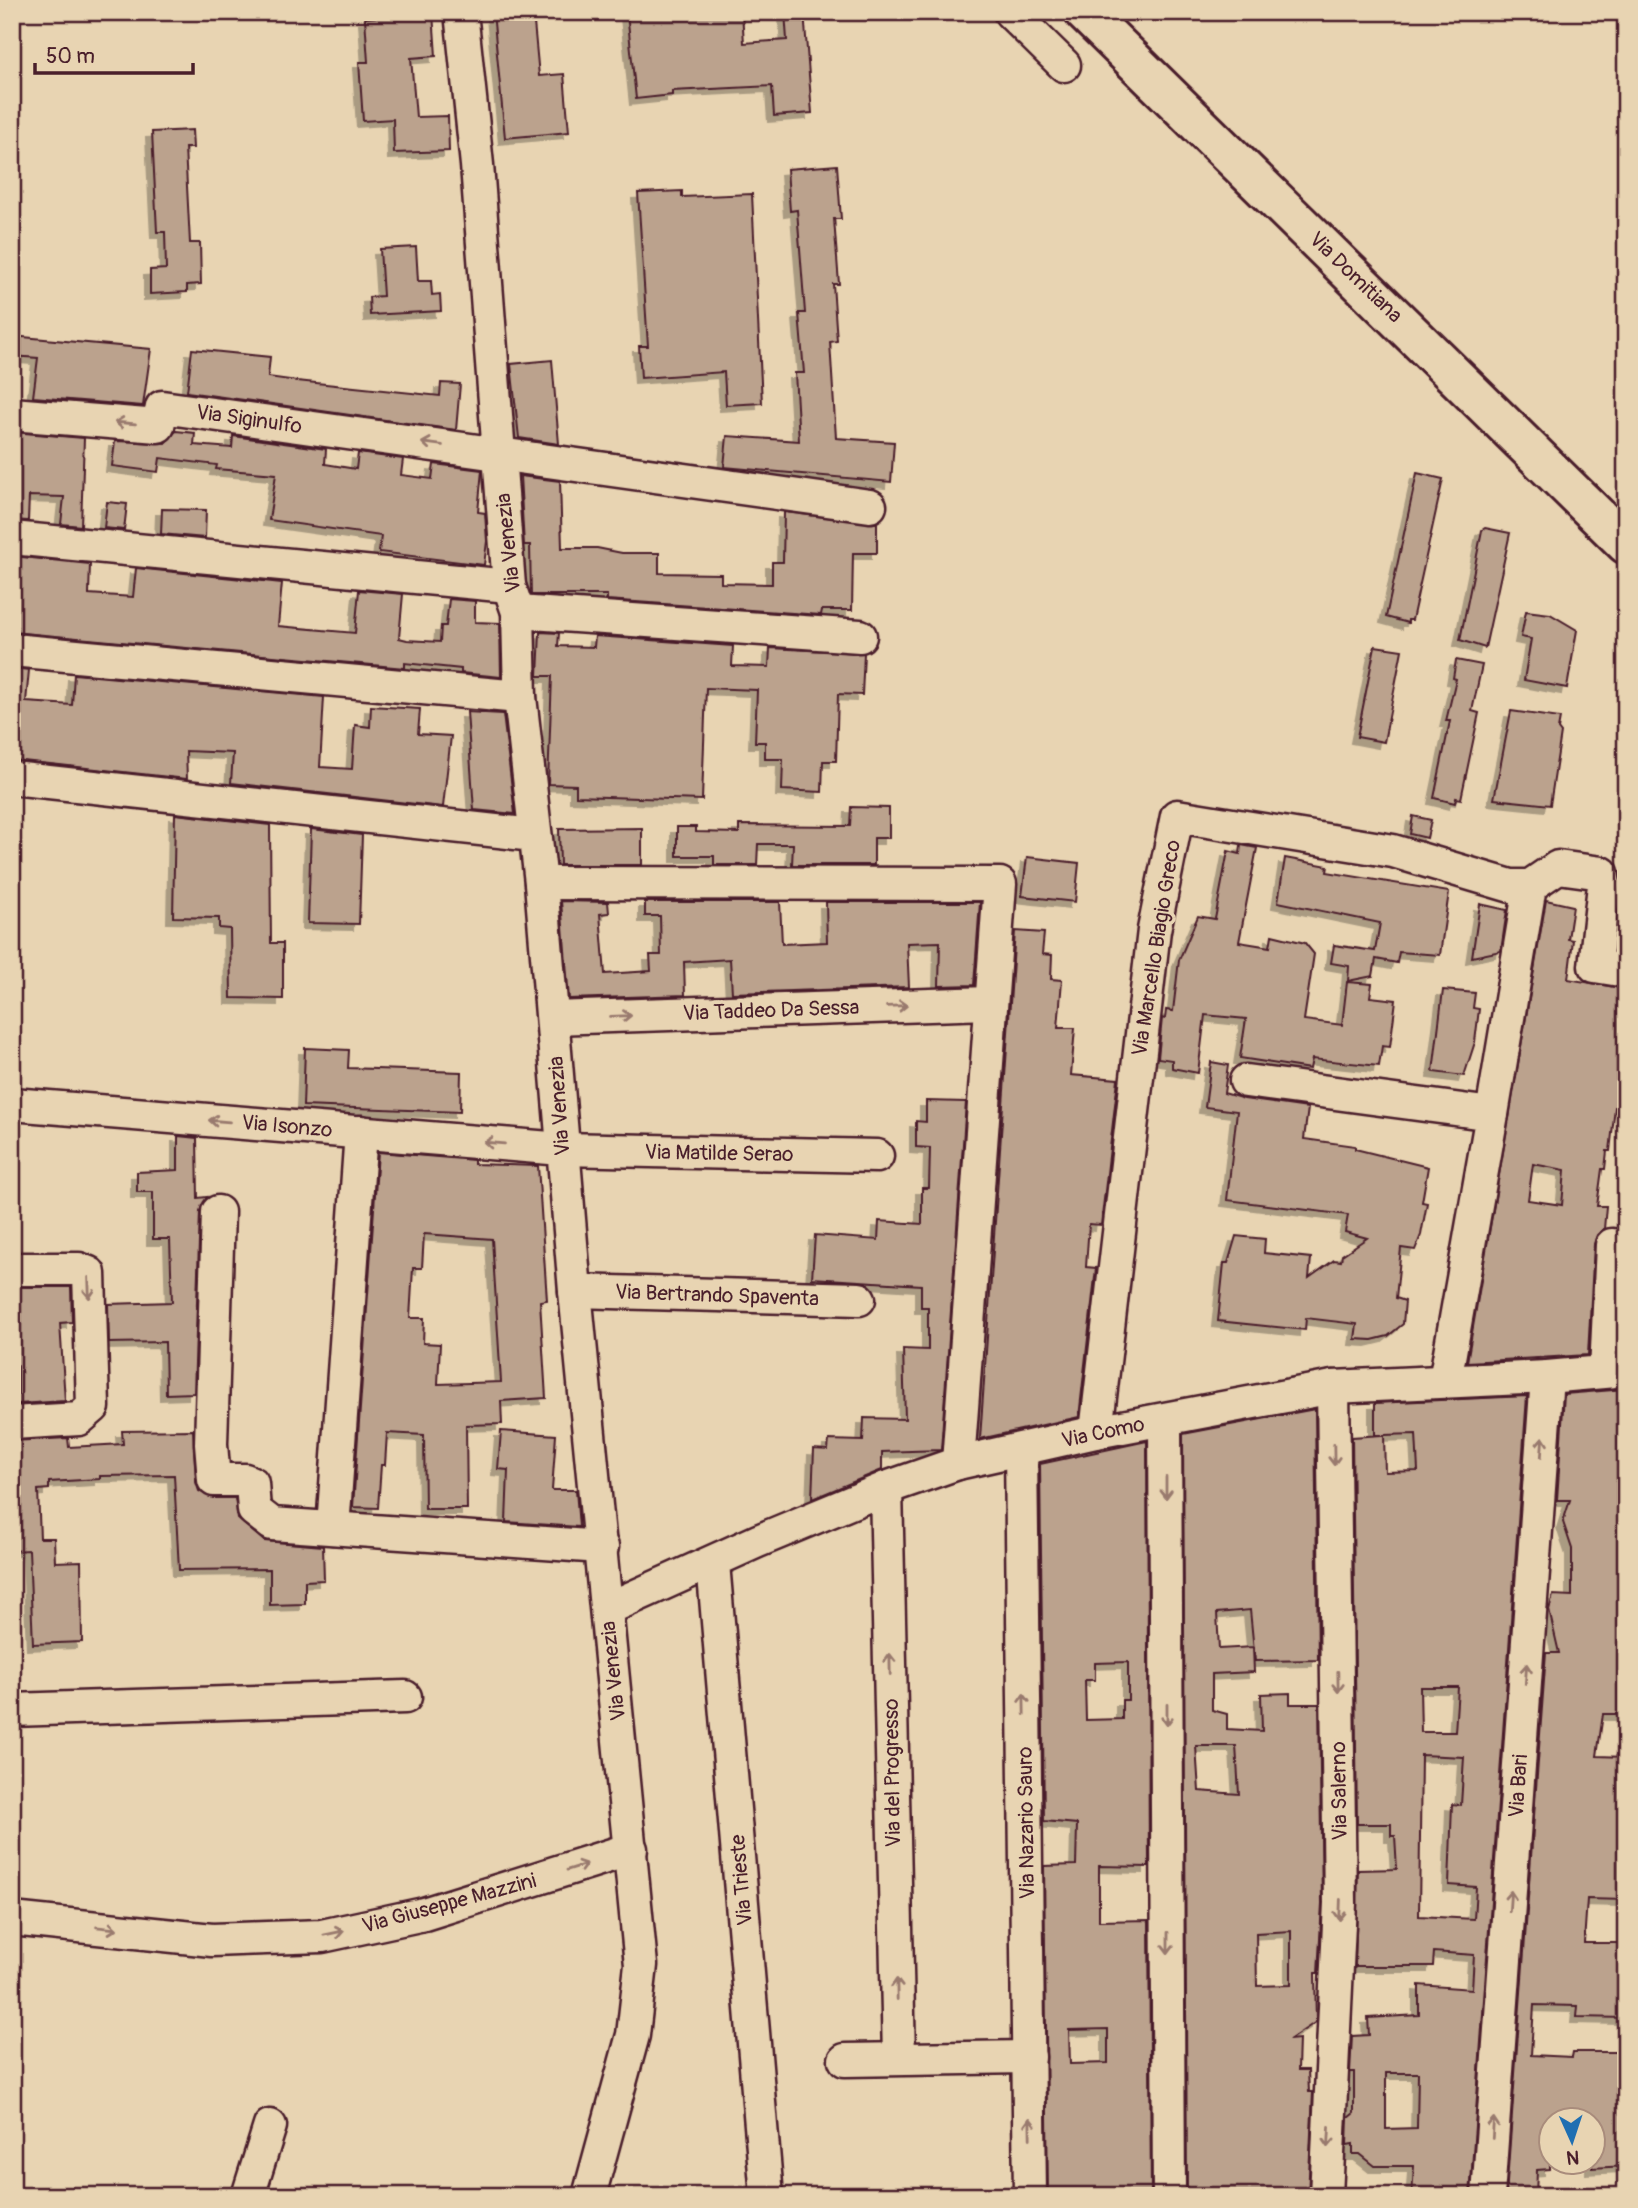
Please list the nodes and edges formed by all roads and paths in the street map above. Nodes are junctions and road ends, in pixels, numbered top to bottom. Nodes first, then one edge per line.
1 (461, 12) edge
2 (1010, 12) edge
3 (1084, 12) edge
4 (1064, 65) dead end
5 (12, 414) edge
6 (500, 453) junction
7 (870, 506) dead end
8 (12, 538) edge
9 (1626, 544) edge
10 (514, 599) junction
11 (860, 636) dead end
12 (12, 650) edge
13 (520, 697) junction
14 (12, 778) edge
15 (534, 835) junction
16 (541, 884) junction
17 (1530, 886) junction
18 (1626, 971) edge
19 (989, 1003) junction
20 (553, 1018) junction
21 (1246, 1081) dead end
22 (12, 1104) edge
23 (1492, 1114) junction
24 (361, 1132) junction
25 (562, 1149) junction
26 (877, 1156) dead end
27 (218, 1212) dead end
28 (1612, 1245) dead end
29 (12, 1269) edge
30 (575, 1291) junction
31 (859, 1299) dead end
32 (1616, 1370) edge
33 (1547, 1377) junction
34 (1445, 1381) junction
35 (1333, 1387) junction
36 (1165, 1420) junction
37 (12, 1423) edge
38 (1096, 1432) junction
39 (1021, 1450) junction
40 (958, 1463) junction
41 (886, 1488) junction
42 (333, 1528) junction
43 (602, 1547) junction
44 (713, 1563) junction
45 (607, 1609) junction
46 (405, 1698) dead end
47 (12, 1710) edge
48 (631, 1849) junction
49 (26, 1920) edge
50 (1029, 2057) junction
51 (899, 2058) junction
52 (845, 2060) dead end
53 (270, 2126) dead end
54 (248, 2196) edge
55 (589, 2196) edge
56 (767, 2196) edge
57 (1030, 2196) edge
58 (1169, 2196) edge
59 (1326, 2196) edge
60 (1488, 2196) edge

1 - 6 street, Via Venezia
2 - 4 street
3 - 9 main road, Via Domitiana
6 -> 5 street, Via Siginulfo
6 - 7 street
6 - 10 street, Via Venezia
8 - 10 street
10 - 11 street
10 - 13 street, Via Venezia
12 - 13 street
13 - 15 street, Via Venezia
14 - 15 street
15 - 16 street, Via Venezia
16 - 19 street
16 - 20 street, Via Venezia
17 - 18 street
17 - 23 street
17 - 38 street, Via Marcello Biagio Greco
20 -> 19 street, Via Taddeo Da Sessa
19 - 40 street
20 - 25 street, Via Venezia
21 - 23 street
24 -> 22 street, Via Isonzo
23 - 34 street
25 -> 24 street, Via Isonzo
24 - 42 street
25 - 26 street, Via Matilde Serao
25 - 30 street, Via Venezia
27 - 42 street
28 - 32 street
29 -> 37 street
30 - 31 street, Via Bertrando Spaventa
30 - 43 street, Via Venezia
32 - 33 street, Via Como
33 - 34 street, Via Como
60 -> 33 street, Via Bari
34 - 35 street, Via Como
35 - 36 street, Via Como
35 -> 59 street, Via Salerno
36 - 38 street, Via Como
36 -> 58 street
38 - 39 street, Via Como
39 - 40 street, Via Como
50 -> 39 street, Via Nazario Sauro
40 - 41 street, Via Como
41 - 44 street, Via Como
51 -> 41 street, Via del Progresso
42 - 43 street
43 - 45 street, Via Venezia
44 - 45 street, Via Como
44 - 56 street, Via Trieste
45 - 48 street, Via Venezia
46 - 47 street
49 -> 48 street, Via Giuseppe Mazzini
48 - 55 street, Via Venezia
50 - 51 street
57 -> 50 street, Via Nazario Sauro
51 - 52 street
53 - 54 street

